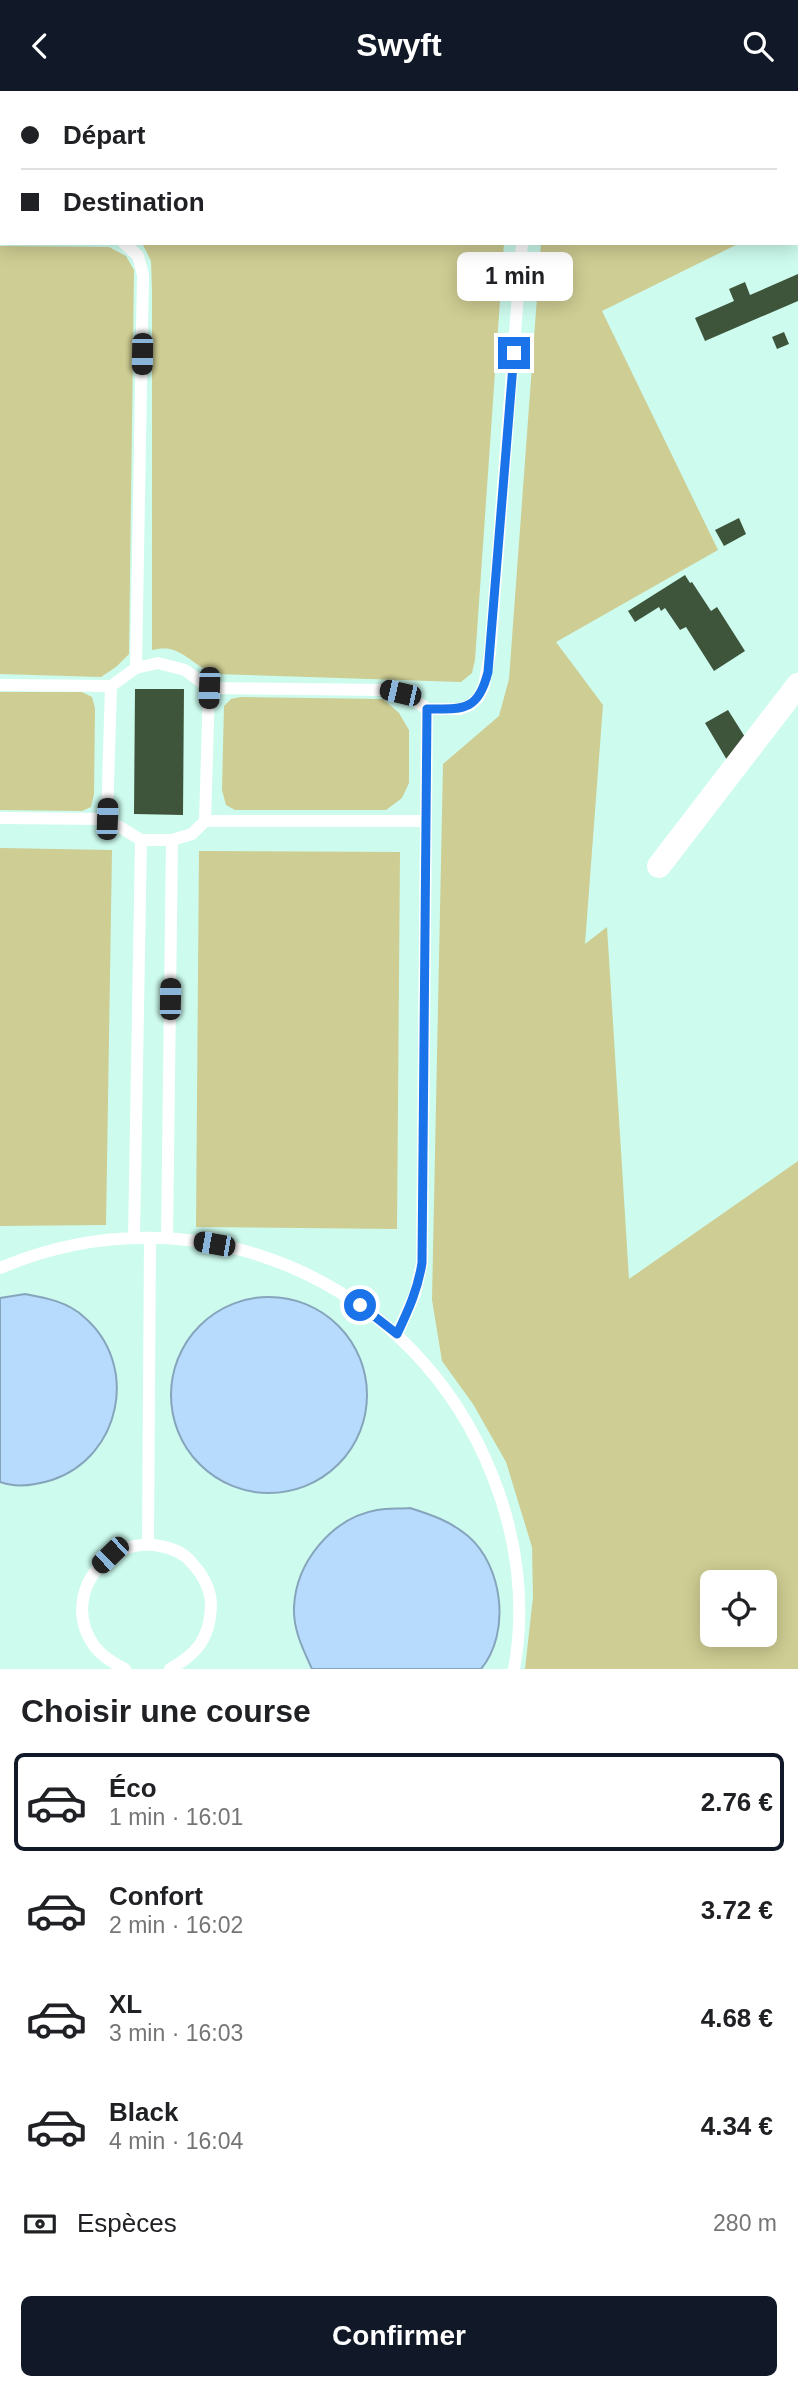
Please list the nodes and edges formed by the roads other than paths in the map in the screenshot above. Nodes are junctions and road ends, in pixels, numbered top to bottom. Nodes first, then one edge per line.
1 (126, 245) edge
2 (522, 245) edge
3 (136, 668) junction
4 (0, 685) edge
5 (798, 685) edge
6 (111, 687) junction
7 (209, 688) junction
8 (427, 709) junction
9 (0, 818) edge
10 (107, 819) junction
11 (205, 821) junction
12 (425, 821) junction
13 (141, 840) junction
14 (172, 840) junction
15 (659, 866) dead end
16 (134, 1238) junction
17 (150, 1238) junction
18 (167, 1238) junction
19 (0, 1268) edge
20 (397, 1334) junction
21 (148, 1543) junction
22 (125, 1669) edge
23 (170, 1669) edge
24 (514, 1669) edge

1 - 3 lane
2 - 8 lane
3 - 6 lane
3 - 7 lane
4 - 6 lane
5 - 15 street
6 - 10 lane
7 - 8 lane
7 - 11 lane
8 - 12 lane
9 - 10 lane
10 - 13 lane
11 - 12 lane
11 - 14 lane
12 - 20 lane
13 - 14 lane
13 - 16 lane
14 - 18 lane
16 - 17 lane
16 - 19 lane
17 - 18 lane
17 - 21 lane
18 - 20 lane
20 - 24 lane
21 - 22 lane
21 - 23 lane

